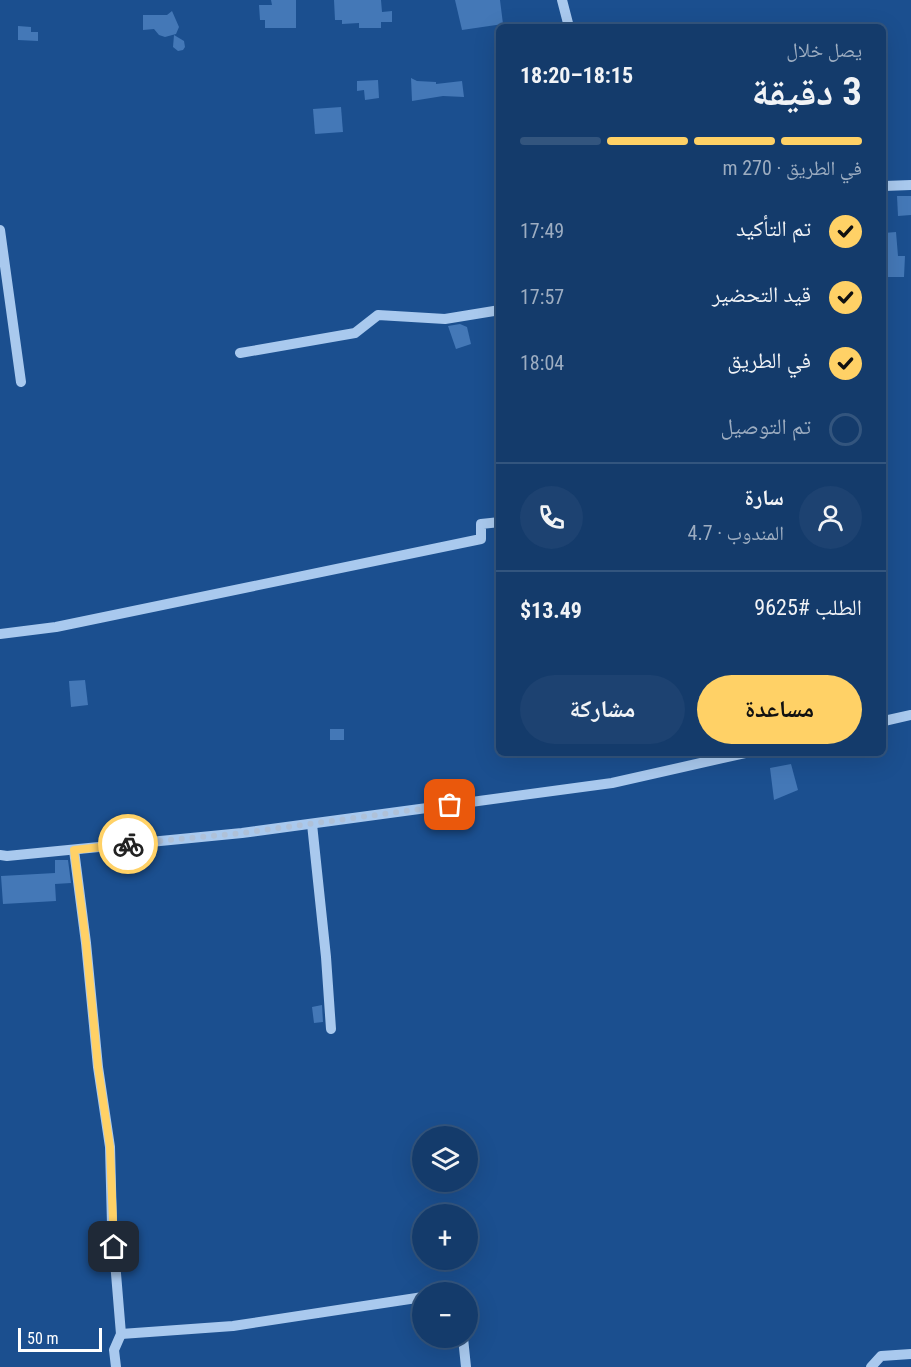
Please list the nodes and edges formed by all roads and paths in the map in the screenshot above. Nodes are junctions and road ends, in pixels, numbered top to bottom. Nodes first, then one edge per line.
1 (562, 0) edge
2 (568, 24) edge
3 (911, 185) edge
4 (886, 186) edge
5 (0, 230) edge
6 (496, 311) edge
7 (240, 352) dead end
8 (21, 381) dead end
9 (496, 522) edge
10 (0, 634) edge
11 (911, 715) edge
12 (886, 721) edge
13 (732, 756) edge
14 (312, 824) junction
15 (74, 850) junction
16 (0, 855) edge
17 (331, 1029) dead end
18 (412, 1299) edge
19 (121, 1334) junction
20 (464, 1348) edge
21 (911, 1354) edge
22 (116, 1367) edge
23 (466, 1367) edge
24 (871, 1367) edge

1 - 2 street
3 - 4 street
5 - 8 street
6 - 7 street
9 - 10 street
11 - 12 street
13 - 14 street
14 - 15 street
14 - 17 street
15 - 16 street
15 - 19 street
18 - 19 street
19 - 22 street
20 - 23 street
21 - 24 street

